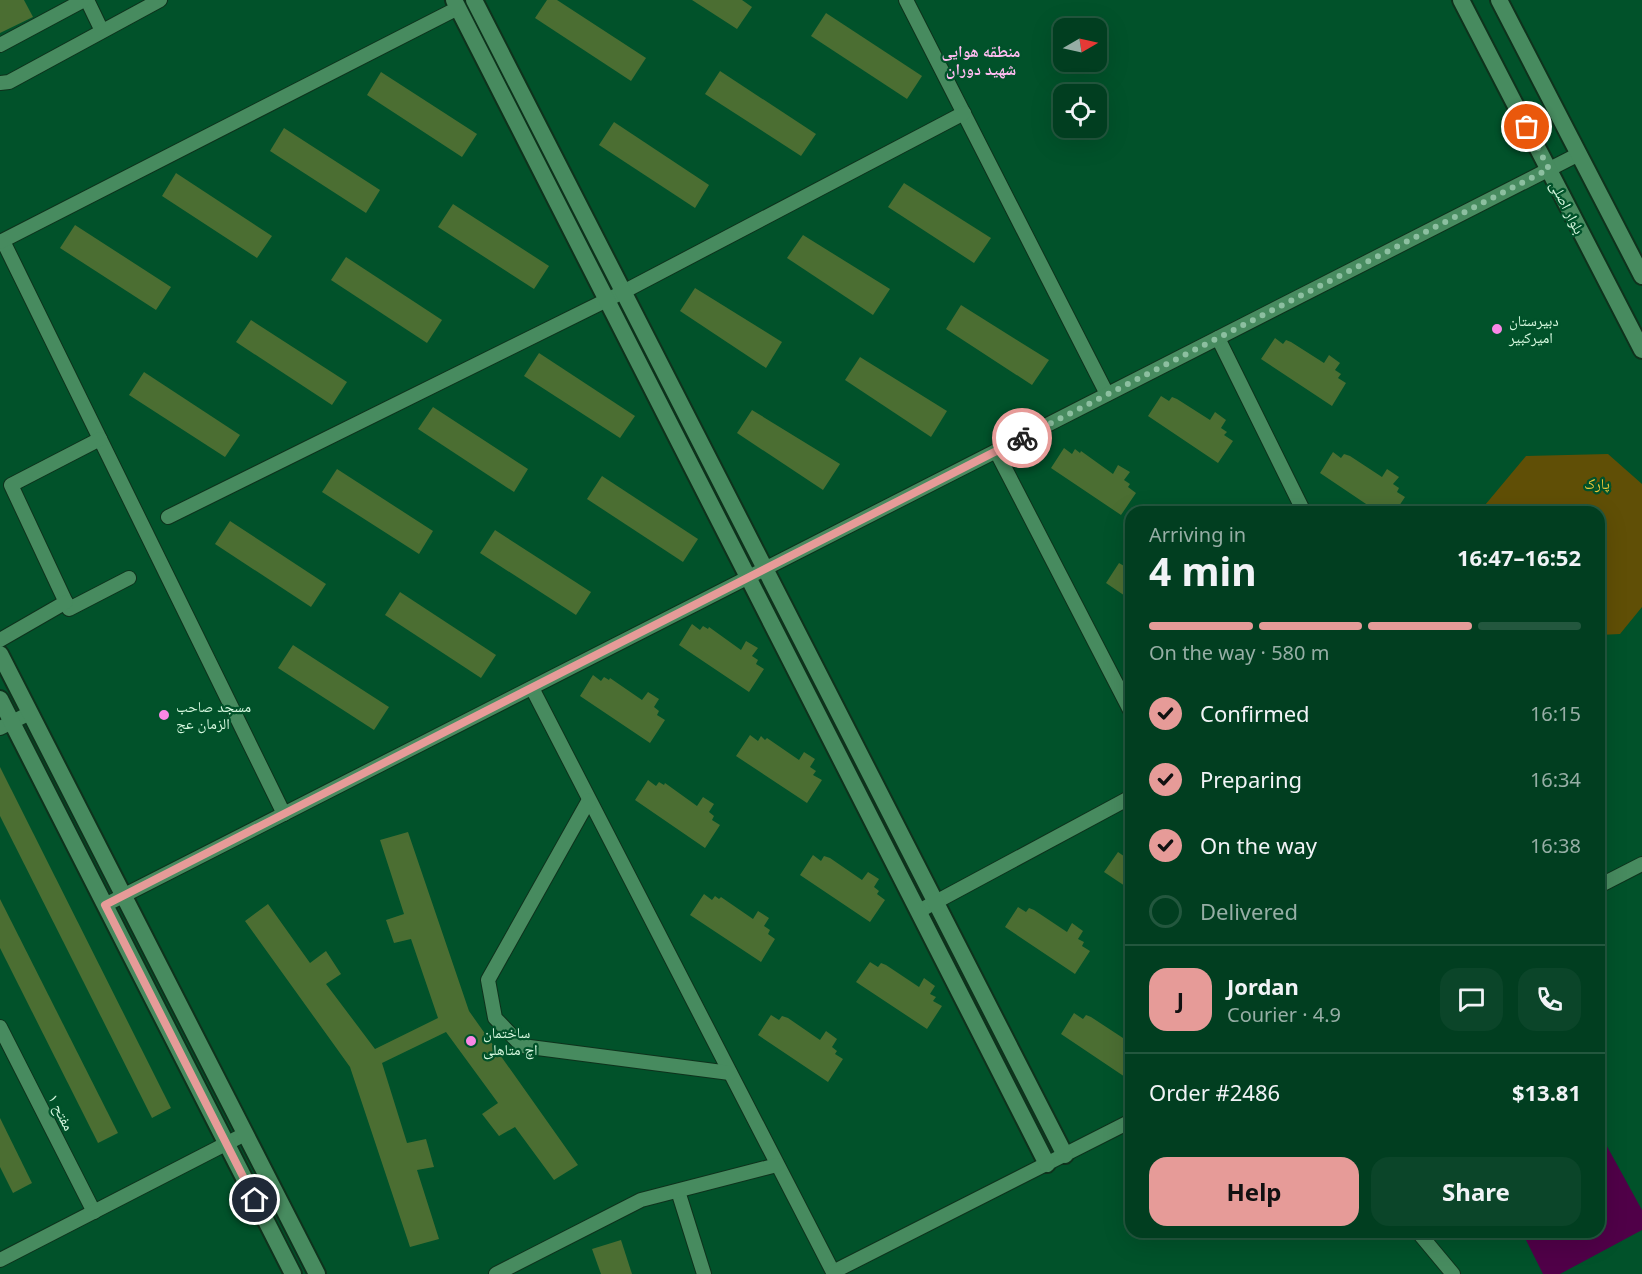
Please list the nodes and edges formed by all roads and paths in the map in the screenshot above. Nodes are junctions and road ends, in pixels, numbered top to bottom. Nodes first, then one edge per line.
1 (86, 0) edge
2 (159, 0) edge
3 (906, 0) edge
4 (1461, 0) edge
5 (1499, 0) edge
6 (464, 2) edge
7 (102, 31) junction
8 (0, 45) edge
9 (0, 83) edge
10 (964, 113) junction
11 (1579, 154) junction
12 (1549, 169) junction
13 (1, 241) edge
14 (1642, 276) edge
15 (623, 292) junction
16 (607, 300) junction
17 (1218, 338) junction
18 (1642, 350) edge
19 (1107, 394) junction
20 (100, 439) junction
21 (996, 451) junction
22 (1301, 506) edge
23 (168, 517) dead end
24 (765, 569) junction
25 (748, 577) junction
26 (129, 578) dead end
27 (66, 602) junction
28 (0, 640) edge
29 (0, 654) edge
30 (531, 688) junction
31 (0, 699) edge
32 (1125, 700) edge
33 (30, 713) junction
34 (6, 725) edge
35 (589, 800) junction
36 (1125, 800) edge
37 (284, 814) junction
38 (1642, 864) edge
39 (1605, 883) edge
40 (123, 896) junction
41 (935, 902) junction
42 (105, 905) junction
43 (919, 911) junction
44 (0, 1027) edge
45 (730, 1073) junction
46 (1125, 1124) edge
47 (245, 1134) junction
48 (226, 1144) junction
49 (1065, 1155) junction
50 (1047, 1164) junction
51 (777, 1165) junction
52 (678, 1191) junction
53 (94, 1212) junction
54 (1423, 1238) edge
55 (0, 1260) edge
56 (857, 1268) edge
57 (833, 1273) edge
58 (293, 1274) edge
59 (317, 1274) edge
60 (496, 1274) edge
61 (704, 1274) edge
62 (1453, 1274) edge

1 - 7 street
1 - 8 street
2 - 7 street
3 - 10 street
4 - 12 street, بلوار اصلی
5 - 11 street
6 - 13 street
6 - 15 street
6 - 16 street
7 - 9 street
10 - 15 street
10 - 19 street
11 - 12 street
11 - 14 street
12 - 17 street
12 - 18 street, بلوار اصلی
13 - 20 street
15 - 16 street
15 - 24 street
16 - 23 street
16 - 25 street
17 - 19 street
17 - 22 street
19 - 21 street
20 - 27 street
20 - 37 street
21 - 24 street
21 - 32 street
24 - 25 street
24 - 41 street
25 - 30 street
25 - 43 street
26 - 27 street
27 - 28 street
29 - 33 street
30 - 35 street
30 - 37 street
31 - 34 street
33 - 34 street
33 - 40 street
34 - 42 street
35 - 45 street
35 - 45 street
36 - 41 street
37 - 40 street
38 - 39 street
40 - 42 street
40 - 47 street
41 - 43 street
41 - 49 street
42 - 48 street
43 - 50 street
44 - 53 street, مفتح ۱
45 - 51 street
46 - 49 street
47 - 48 street
47 - 59 street
48 - 53 street
48 - 58 street
49 - 50 street
50 - 56 street
51 - 52 street
51 - 57 street
52 - 60 street
52 - 61 street
53 - 55 street
54 - 62 street
56 - 57 street

